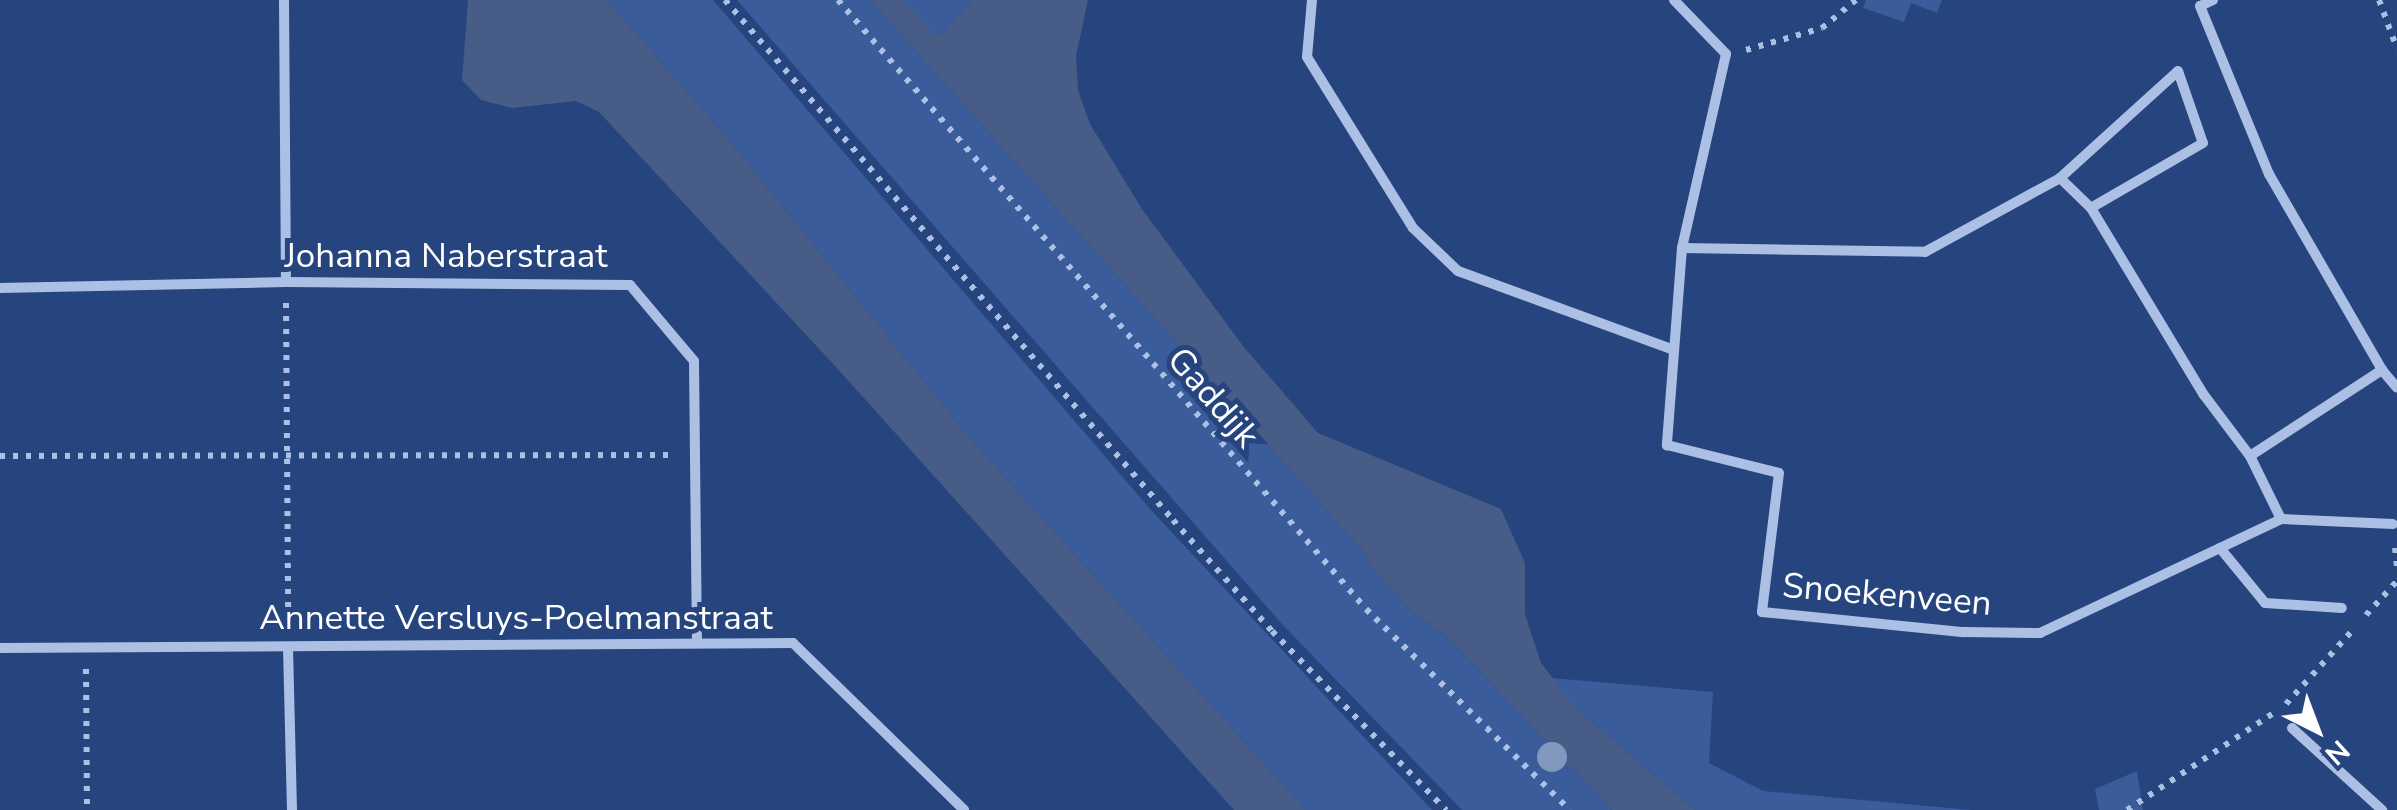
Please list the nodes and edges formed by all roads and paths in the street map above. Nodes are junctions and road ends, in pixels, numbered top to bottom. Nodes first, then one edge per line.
1 (284, 0) edge
2 (725, 0) edge
3 (838, 0) edge
4 (1312, 0) edge
5 (1674, 0) edge
6 (1856, 0) edge
7 (2213, 0) edge
8 (2379, 0) edge
9 (2397, 49) edge
10 (1726, 54) junction
11 (2060, 178) junction
12 (2091, 208) junction
13 (1682, 248) junction
14 (286, 282) junction
15 (0, 288) edge
16 (1674, 350) junction
17 (2382, 370) junction
18 (2397, 388) edge
19 (696, 454) junction
20 (0, 456) edge
21 (2250, 456) junction
22 (288, 458) junction
23 (2281, 519) junction
24 (2396, 523) edge
25 (2220, 548) junction
26 (2397, 581) edge
27 (2342, 608) dead end
28 (697, 643) junction
29 (288, 647) junction
30 (0, 648) edge
31 (86, 648) junction
32 (2292, 728) dead end
33 (86, 810) edge
34 (292, 810) edge
35 (964, 810) edge
36 (1446, 810) edge
37 (1570, 810) edge
38 (2127, 810) edge
39 (2382, 810) edge

1 - 14 street
2 - 36 path
3 - 37 path, Gaddijk
4 - 16 street
5 - 10 street
6 - 10 path
7 - 17 street
8 - 9 path
10 - 13 street, Snoekenveen
11 - 12 street
11 - 12 street
11 - 13 street
12 - 21 street
13 - 16 street, Snoekenveen
14 - 15 street, Johanna Naberstraat
14 - 19 street, Johanna Naberstraat
14 - 22 path
16 - 25 street, Snoekenveen
17 - 18 street
17 - 21 street
19 - 22 path
19 - 28 street, Johanna Naberstraat
20 - 22 path
21 - 23 street
22 - 29 path
23 - 24 street, Snoekenveen
23 - 25 street, Snoekenveen
25 - 27 street
26 - 38 path
28 - 29 street, Annette Versluys-Poelmanstraat
28 - 35 street, Annette Versluys-Poelmanstraat
29 - 31 street, Annette Versluys-Poelmanstraat
29 - 34 street
30 - 31 street, Annette Versluys-Poelmanstraat
31 - 33 path
32 - 39 street

